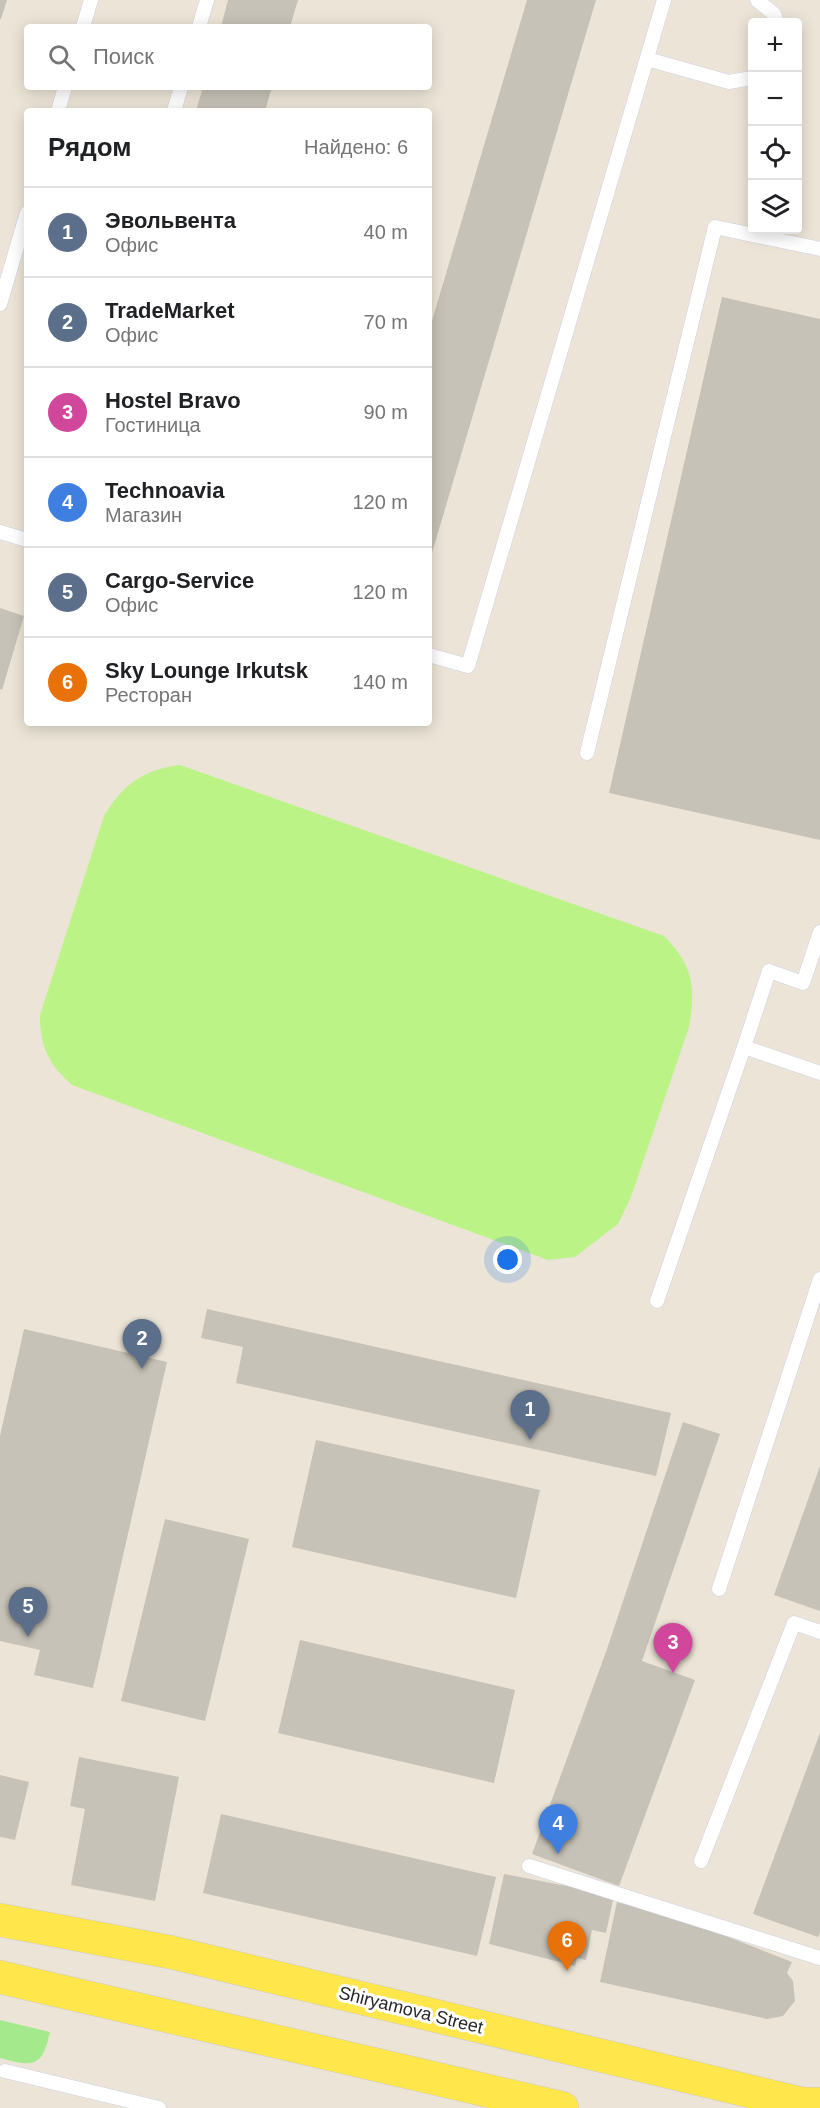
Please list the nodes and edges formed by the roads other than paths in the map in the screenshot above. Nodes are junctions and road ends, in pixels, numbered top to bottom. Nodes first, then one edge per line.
1 (91, 0) edge
2 (207, 0) edge
3 (664, 0) edge
4 (757, 0) edge
5 (776, 18) edge
6 (84, 24) edge
7 (200, 24) edge
8 (647, 58) junction
9 (748, 79) edge
10 (64, 90) edge
11 (180, 90) edge
12 (59, 108) edge
13 (175, 108) edge
14 (24, 223) edge
15 (820, 249) edge
16 (0, 304) edge
17 (0, 532) edge
18 (24, 539) edge
19 (432, 656) edge
20 (587, 753) dead end
21 (820, 932) edge
22 (744, 1047) junction
23 (820, 1073) edge
24 (820, 1279) edge
25 (657, 1301) dead end
26 (719, 1589) dead end
27 (820, 1632) edge
28 (701, 1861) dead end
29 (529, 1866) dead end
30 (0, 1920) edge
31 (820, 1958) edge
32 (0, 1977) edge
33 (5, 2071) dead end
34 (820, 2104) edge
35 (159, 2108) edge
36 (562, 2108) edge

1 - 6 lane
2 - 7 lane
3 - 8 lane
4 - 5 lane
8 - 9 lane
8 - 19 lane
10 - 12 lane
11 - 13 lane
14 - 16 lane
15 - 20 lane
17 - 18 lane
21 - 22 lane
22 - 23 lane
22 - 25 lane
24 - 26 lane
27 - 28 lane
29 - 31 lane
30 - 34 main road, Shiryamova Street
32 - 36 main road
33 - 35 lane

